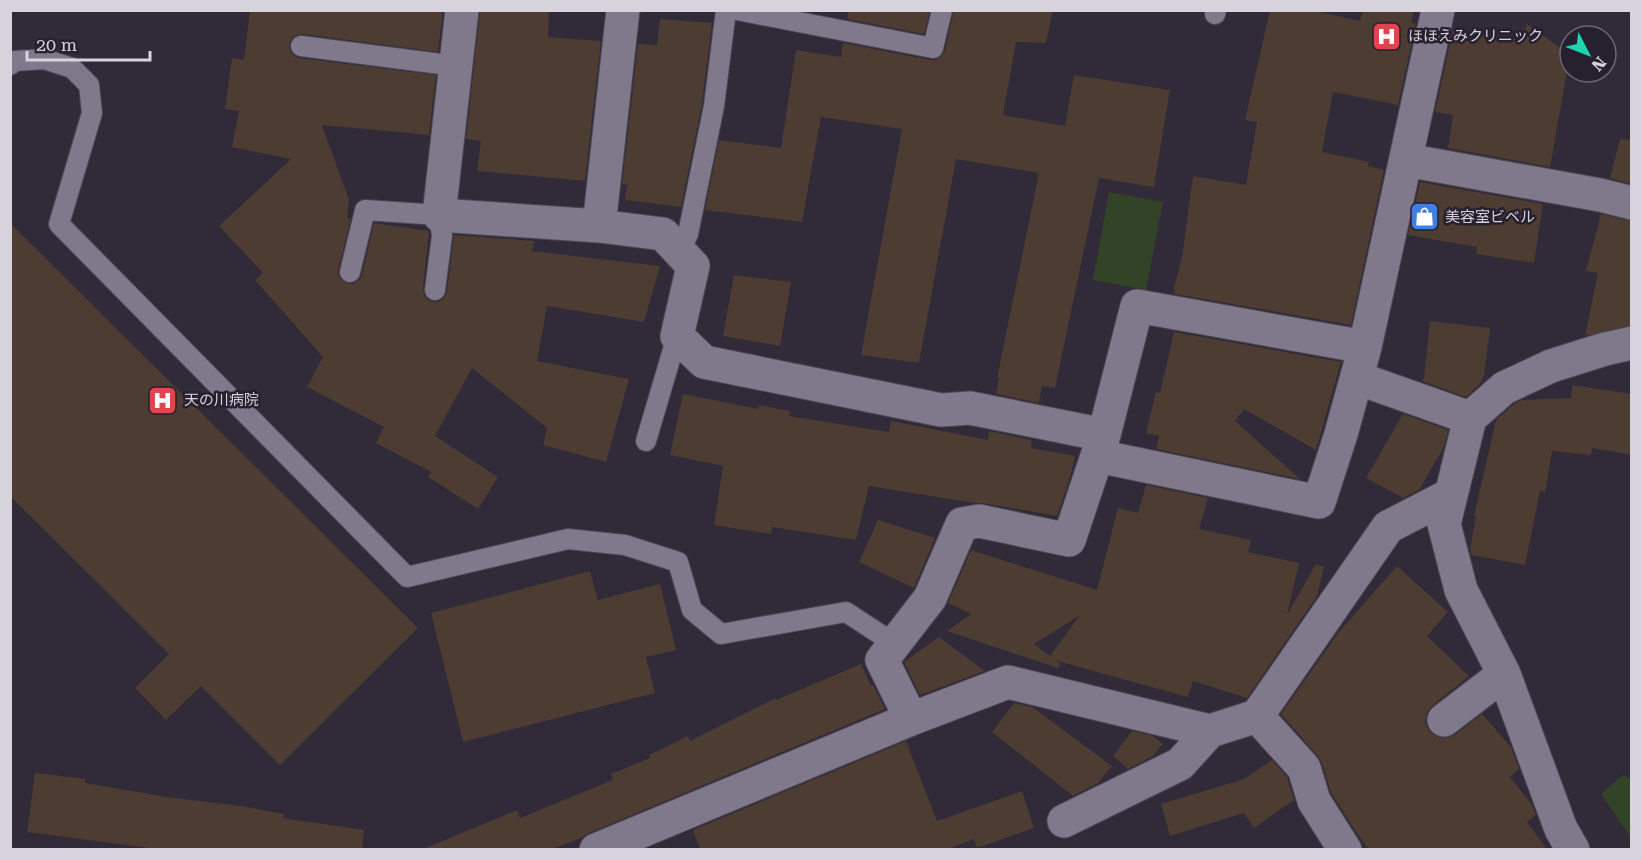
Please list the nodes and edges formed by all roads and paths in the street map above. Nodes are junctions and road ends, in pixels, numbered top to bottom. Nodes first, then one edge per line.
1 (462, 10) edge
2 (623, 10) edge
3 (726, 10) edge
4 (737, 10) edge
5 (942, 10) edge
6 (1438, 10) edge
7 (301, 46) dead end
8 (10, 65) edge
9 (456, 66) junction
10 (1406, 160) junction
11 (1632, 203) edge
12 (439, 215) junction
13 (599, 226) junction
14 (679, 251) junction
15 (350, 272) dead end
16 (435, 290) dead end
17 (677, 336) junction
18 (1632, 343) edge
19 (1365, 347) junction
20 (1357, 378) junction
21 (1470, 418) junction
22 (646, 441) dead end
23 (1101, 446) junction
24 (1450, 495) junction
25 (895, 644) junction
26 (1504, 674) junction
27 (1257, 716) junction
28 (910, 719) junction
29 (1443, 720) dead end
30 (1210, 731) junction
31 (1065, 821) dead end
32 (596, 849) edge
33 (1345, 849) edge
34 (1573, 849) edge

1 - 9 street
2 - 13 street
3 - 14 lane
4 - 5 lane
6 - 10 street
7 - 9 lane
8 - 25 lane
9 - 12 street
10 - 11 street
10 - 19 street
12 - 13 street
12 - 15 lane
12 - 16 lane
13 - 14 street
14 - 17 street
17 - 22 lane
17 - 23 street
18 - 21 street
19 - 20 street
19 - 23 street
20 - 21 street
20 - 23 street
21 - 24 street
23 - 25 street
24 - 26 street
24 - 27 street
25 - 28 street
26 - 29 street
26 - 34 street
27 - 30 street
27 - 33 street
28 - 30 street
28 - 32 street
30 - 31 street

